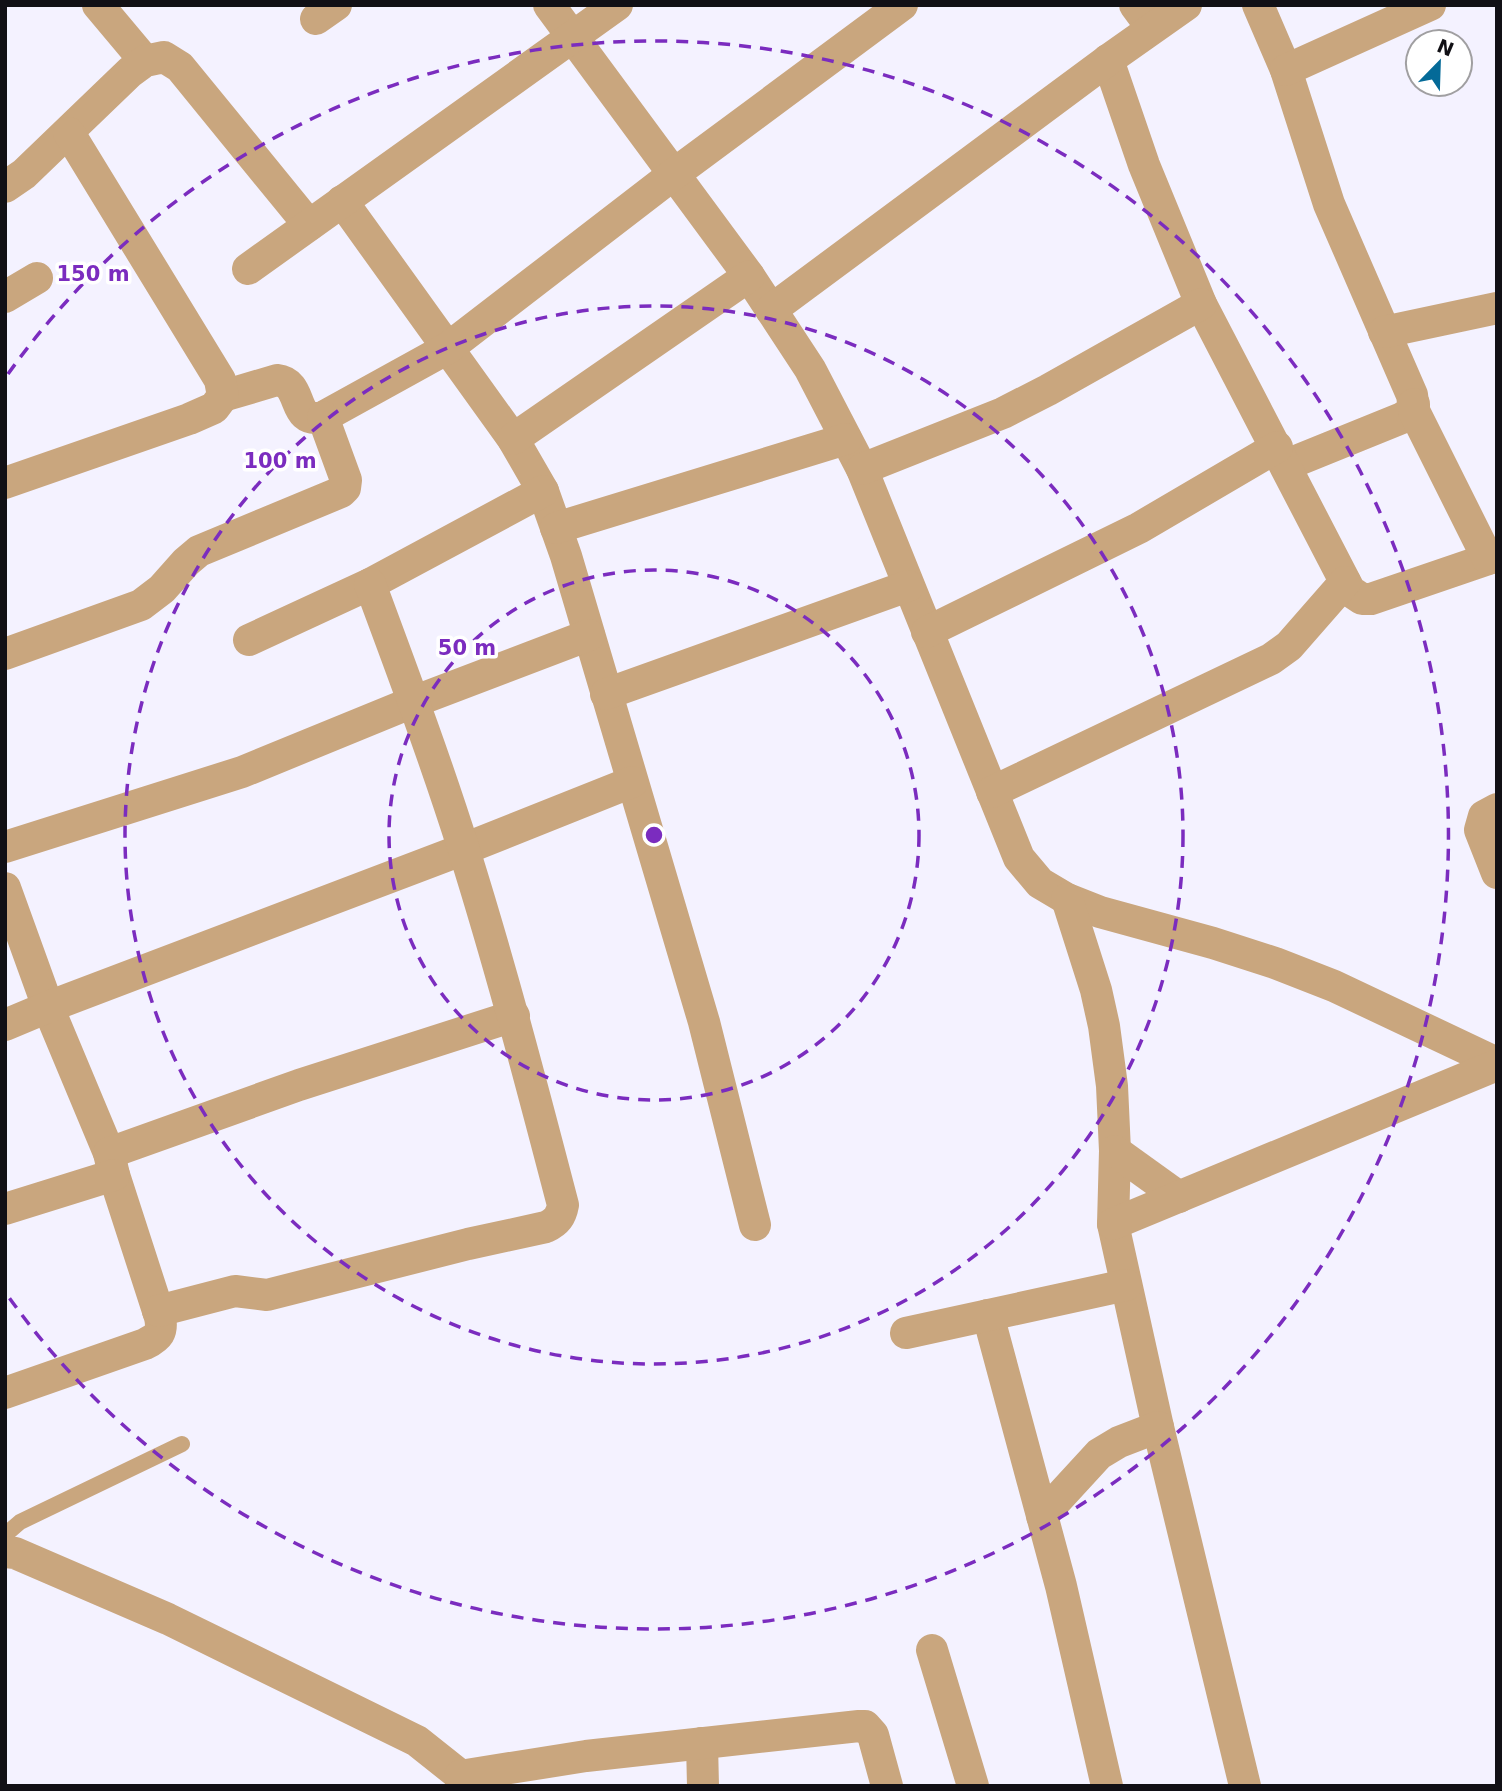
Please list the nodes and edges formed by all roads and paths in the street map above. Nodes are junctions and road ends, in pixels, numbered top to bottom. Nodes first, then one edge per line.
1 (98, 5) edge
2 (549, 5) edge
3 (617, 5) edge
4 (902, 5) edge
5 (1186, 5) edge
6 (1258, 5) edge
7 (1430, 5) edge
8 (1144, 17) edge
9 (573, 38) junction
10 (1108, 60) junction
11 (145, 61) junction
12 (1286, 70) junction
13 (69, 132) junction
14 (674, 174) junction
15 (5, 187) edge
16 (342, 201) junction
17 (309, 225) junction
18 (248, 269) dead end
19 (749, 275) junction
20 (37, 278) dead end
21 (5, 297) edge
22 (1200, 304) junction
23 (1497, 308) edge
24 (771, 310) junction
25 (1384, 332) junction
26 (448, 348) junction
27 (223, 396) junction
28 (1414, 404) junction
29 (323, 417) junction
30 (513, 439) junction
31 (846, 439) junction
32 (1281, 456) junction
33 (862, 469) junction
34 (5, 483) edge
35 (543, 491) junction
36 (556, 528) junction
37 (1492, 557) edge
38 (1345, 582) junction
39 (370, 584) junction
40 (908, 586) junction
41 (927, 632) junction
42 (589, 635) junction
43 (249, 640) dead end
44 (5, 654) edge
45 (606, 694) junction
46 (413, 702) junction
47 (632, 782) junction
48 (992, 792) junction
49 (1497, 809) edge
50 (5, 847) edge
51 (464, 849) junction
52 (1497, 873) edge
53 (5, 888) edge
54 (1067, 899) junction
55 (48, 1007) junction
56 (514, 1016) junction
57 (5, 1025) edge
58 (1497, 1064) edge
59 (1115, 1151) junction
60 (112, 1164) junction
61 (1178, 1197) junction
62 (5, 1209) edge
63 (1113, 1224) junction
64 (755, 1225) dead end
65 (1126, 1285) junction
66 (158, 1311) junction
67 (988, 1315) junction
68 (906, 1333) dead end
69 (5, 1393) edge
70 (1158, 1427) junction
71 (182, 1444) dead end
72 (1042, 1516) junction
73 (5, 1535) edge
74 (5, 1552) edge
75 (932, 1650) dead end
76 (702, 1743) junction
77 (465, 1781) edge
78 (703, 1786) edge
79 (887, 1786) edge
80 (973, 1786) edge
81 (1107, 1786) edge
82 (1245, 1786) edge

1 - 11 street
2 - 9 street
3 - 9 street
4 - 14 street
5 - 8 street
6 - 12 street
7 - 12 street
8 - 10 street
9 - 14 street
9 - 16 street
10 - 22 street
10 - 24 street
11 - 13 street
11 - 17 street
12 - 25 street
13 - 15 street
13 - 27 street
14 - 19 street
14 - 26 street
16 - 17 street
16 - 26 street
17 - 18 street
19 - 24 street
19 - 30 street
20 - 21 street
22 - 32 street
22 - 33 street
23 - 25 street
24 - 31 street
25 - 28 street
26 - 29 street
26 - 30 street
27 - 29 street
27 - 34 street
28 - 32 street
28 - 37 street
29 - 44 street
30 - 35 street
31 - 33 street
31 - 36 street
32 - 38 street
32 - 41 street
33 - 40 street
35 - 36 street
35 - 39 street
36 - 42 street
37 - 38 street
38 - 48 street
39 - 43 street
39 - 46 street
40 - 41 street
40 - 45 street
41 - 48 street
42 - 45 street
42 - 46 street
45 - 47 street
46 - 50 street
46 - 51 street
47 - 51 street
47 - 64 street
48 - 54 street
49 - 52 street
51 - 55 street
51 - 56 street
53 - 55 street
54 - 58 street
54 - 59 street
55 - 57 street
55 - 60 street
56 - 60 street
56 - 66 street
58 - 61 street
59 - 61 street
59 - 63 street
60 - 62 street
60 - 66 street
61 - 63 street
63 - 65 street
65 - 67 street
65 - 70 street
66 - 69 street
67 - 68 street
67 - 72 street
70 - 72 street
70 - 82 street
71 - 73 lane
72 - 81 street
74 - 77 street
75 - 80 street
76 - 77 street
76 - 78 street
76 - 79 street

